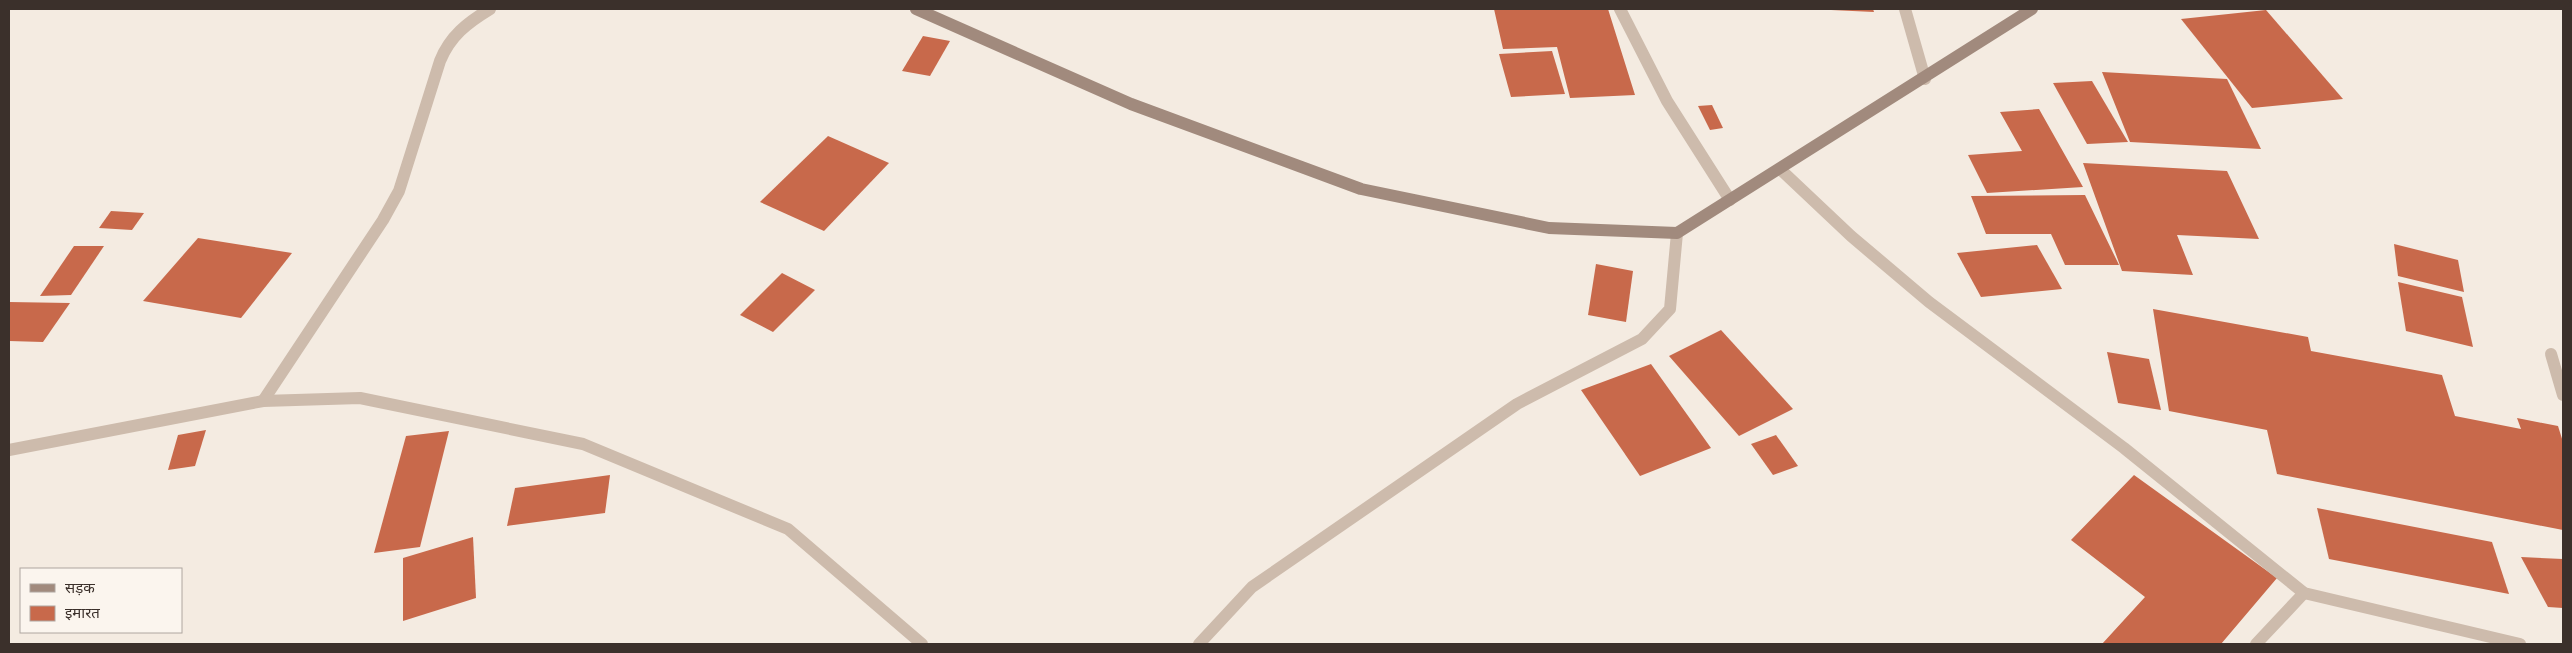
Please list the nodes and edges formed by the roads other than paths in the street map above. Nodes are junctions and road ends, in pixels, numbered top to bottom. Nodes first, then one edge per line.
1 (490, 9) edge
2 (916, 9) edge
3 (1620, 9) edge
4 (1905, 9) edge
5 (2032, 9) edge
6 (1925, 79) junction
7 (1780, 169) junction
8 (1730, 200) junction
9 (1677, 233) junction
10 (2551, 354) dead end
11 (2563, 395) edge
12 (263, 401) junction
13 (9, 450) edge
14 (2304, 593) junction
15 (922, 644) edge
16 (1199, 644) edge
17 (2256, 644) edge
18 (2520, 644) edge

1 - 12 street
2 - 9 main road
3 - 8 street
4 - 6 street
5 - 6 main road
6 - 7 main road
7 - 8 main road
7 - 14 street
8 - 9 main road
9 - 16 street
10 - 11 street
12 - 13 street
12 - 15 street
14 - 17 street
14 - 18 street

